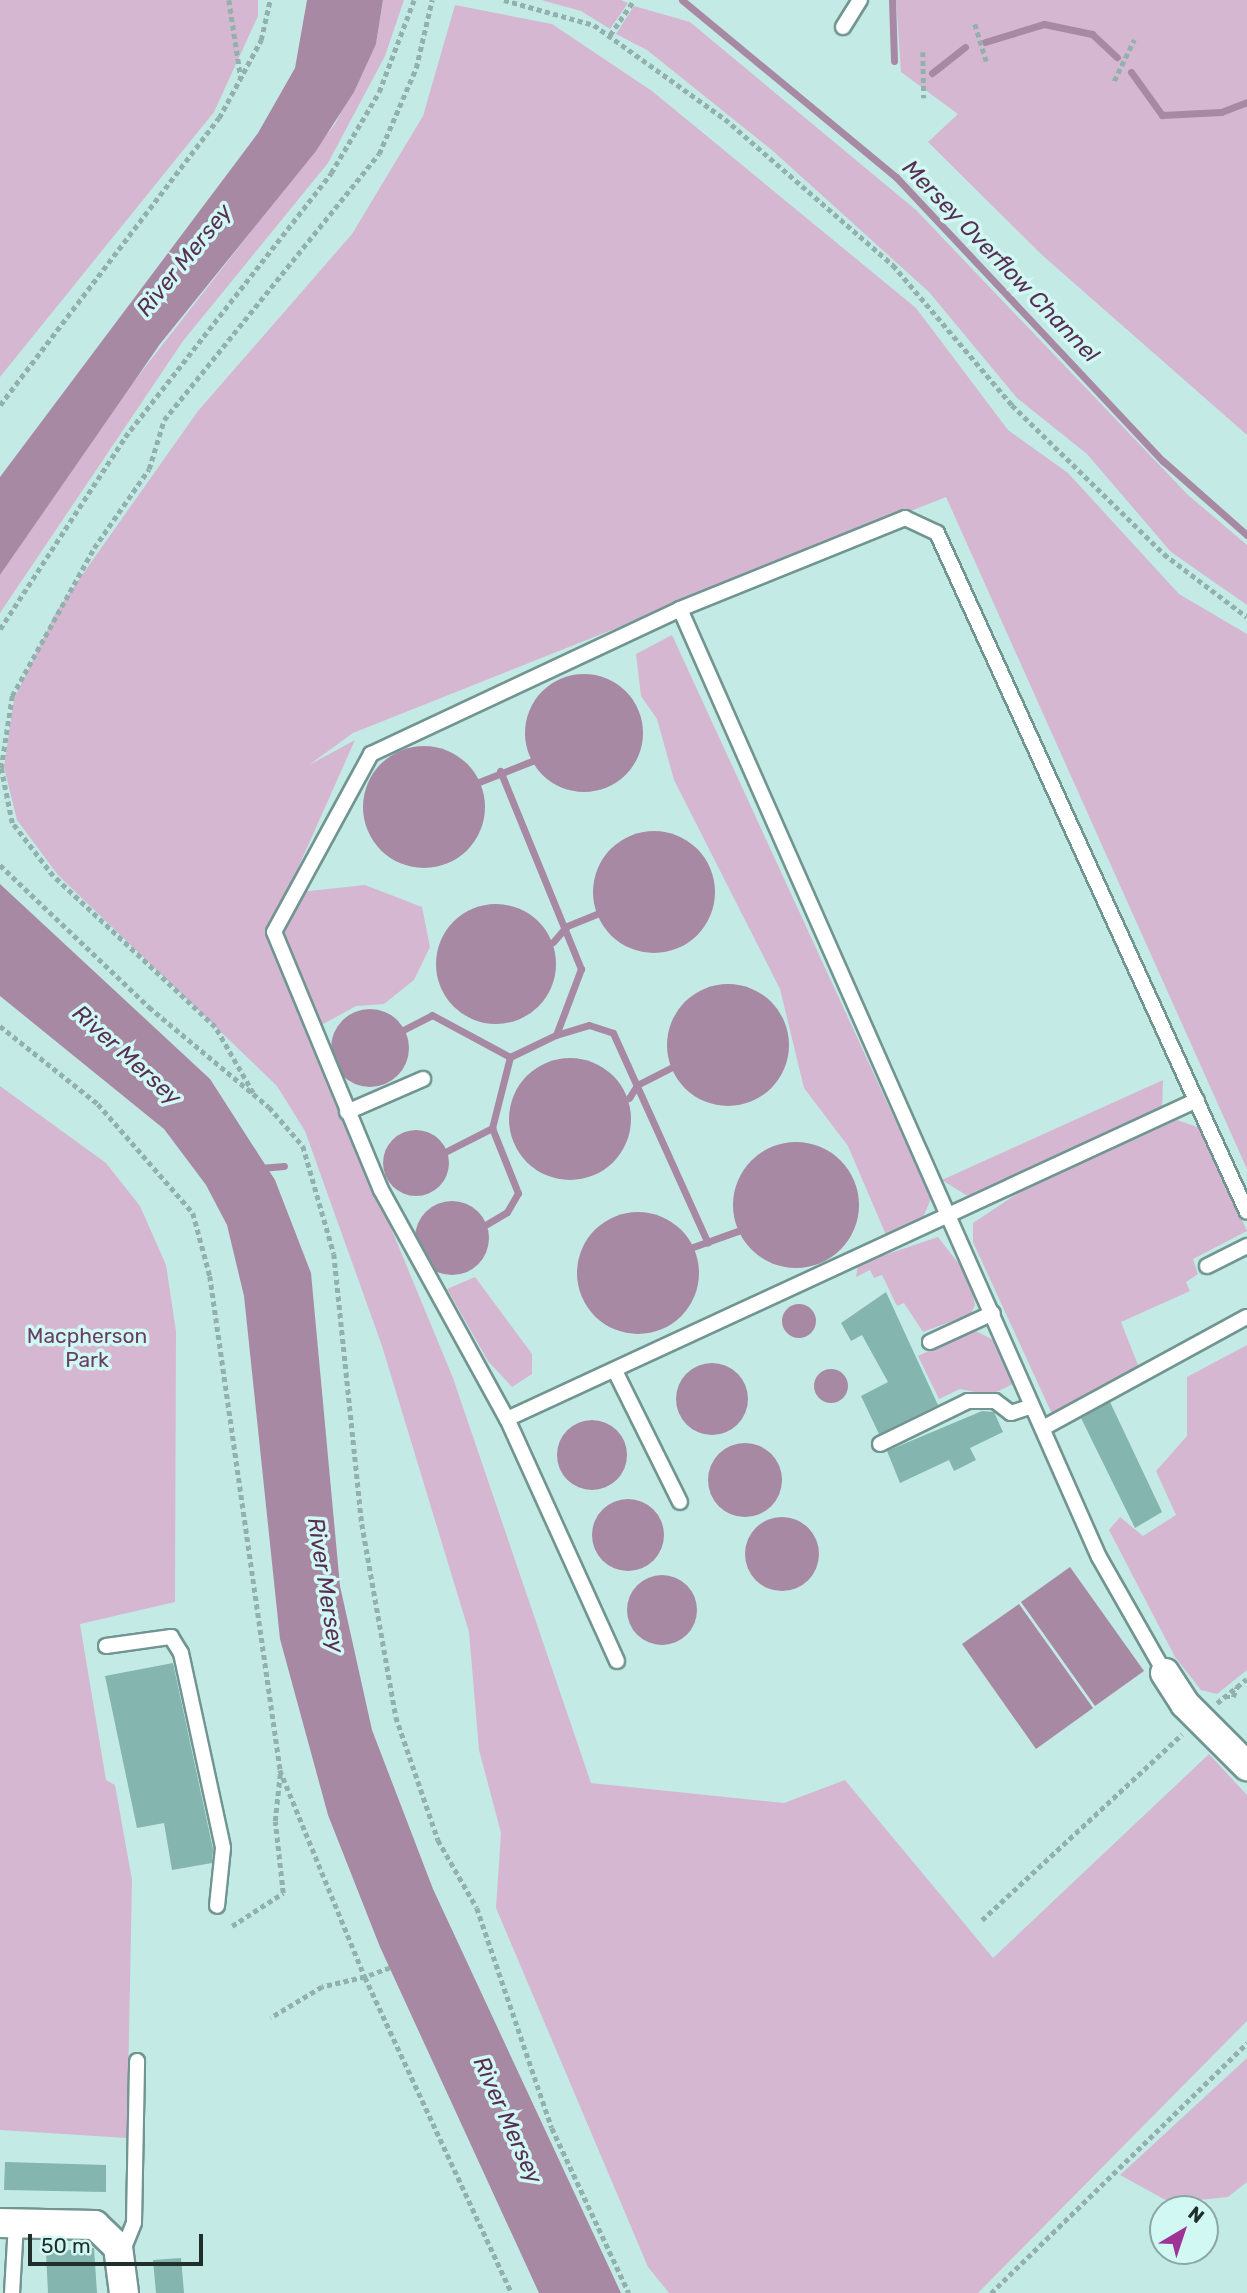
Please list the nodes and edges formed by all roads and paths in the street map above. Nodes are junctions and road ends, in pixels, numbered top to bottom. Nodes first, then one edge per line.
1 (229, 0) edge
2 (270, 0) edge
3 (414, 0) edge
4 (432, 0) edge
5 (504, 0) edge
6 (634, 0) edge
7 (860, 0) edge
8 (975, 24) dead end
9 (843, 27) dead end
10 (610, 35) junction
11 (1135, 40) dead end
12 (923, 52) dead end
13 (986, 61) dead end
14 (241, 79) junction
15 (1114, 81) dead end
16 (924, 98) dead end
17 (0, 405) edge
18 (680, 609) junction
19 (1247, 617) edge
20 (0, 628) edge
21 (0, 865) edge
22 (0, 1026) edge
23 (423, 1079) dead end
24 (253, 1094) junction
25 (1197, 1100) junction
26 (347, 1112) junction
27 (1247, 1212) edge
28 (951, 1216) junction
29 (1247, 1246) edge
30 (1207, 1266) dead end
31 (993, 1313) junction
32 (1247, 1317) edge
33 (930, 1342) dead end
34 (615, 1371) junction
35 (1032, 1406) junction
36 (507, 1419) junction
37 (1043, 1428) junction
38 (880, 1444) dead end
39 (680, 1502) dead end
40 (106, 1646) dead end
41 (617, 1661) dead end
42 (1165, 1673) joint
43 (1247, 1679) edge
44 (1199, 1719) junction
45 (1247, 1766) edge
46 (280, 1770) junction
47 (217, 1906) dead end
48 (982, 1920) dead end
49 (232, 1926) dead end
50 (390, 1968) dead end
51 (365, 1977) junction
52 (271, 2018) dead end
53 (1247, 2043) edge
54 (137, 2061) dead end
55 (8, 2223) edge
56 (121, 2255) junction
57 (12, 2293) edge
58 (124, 2293) edge
59 (512, 2293) edge
60 (629, 2293) edge
61 (991, 2293) edge

1 - 14 path
2 - 14 path
3 - 20 path
4 - 24 path
5 - 10 path
6 - 10 path
7 - 9 lane
8 - 13 path
10 - 19 path
11 - 15 path
12 - 16 path
14 - 17 path
18 - 25 lane
18 - 26 lane
18 - 28 lane
21 - 24 path
22 - 46 path
23 - 26 lane
24 - 60 path
25 - 27 lane
25 - 28 lane
26 - 36 lane
28 - 31 lane
28 - 34 lane
29 - 30 lane
31 - 33 lane
31 - 35 lane
32 - 37 lane
34 - 36 lane
34 - 39 lane
35 - 37 lane
35 - 38 lane
36 - 41 lane
37 - 42 lane
40 - 47 lane
42 - 44 street
43 - 44 path
44 - 45 street
44 - 48 path
46 - 49 path
46 - 51 path
50 - 51 path
51 - 52 path
51 - 59 path
53 - 61 path
54 - 56 lane
55 - 56 street
55 - 57 lane
56 - 58 street

